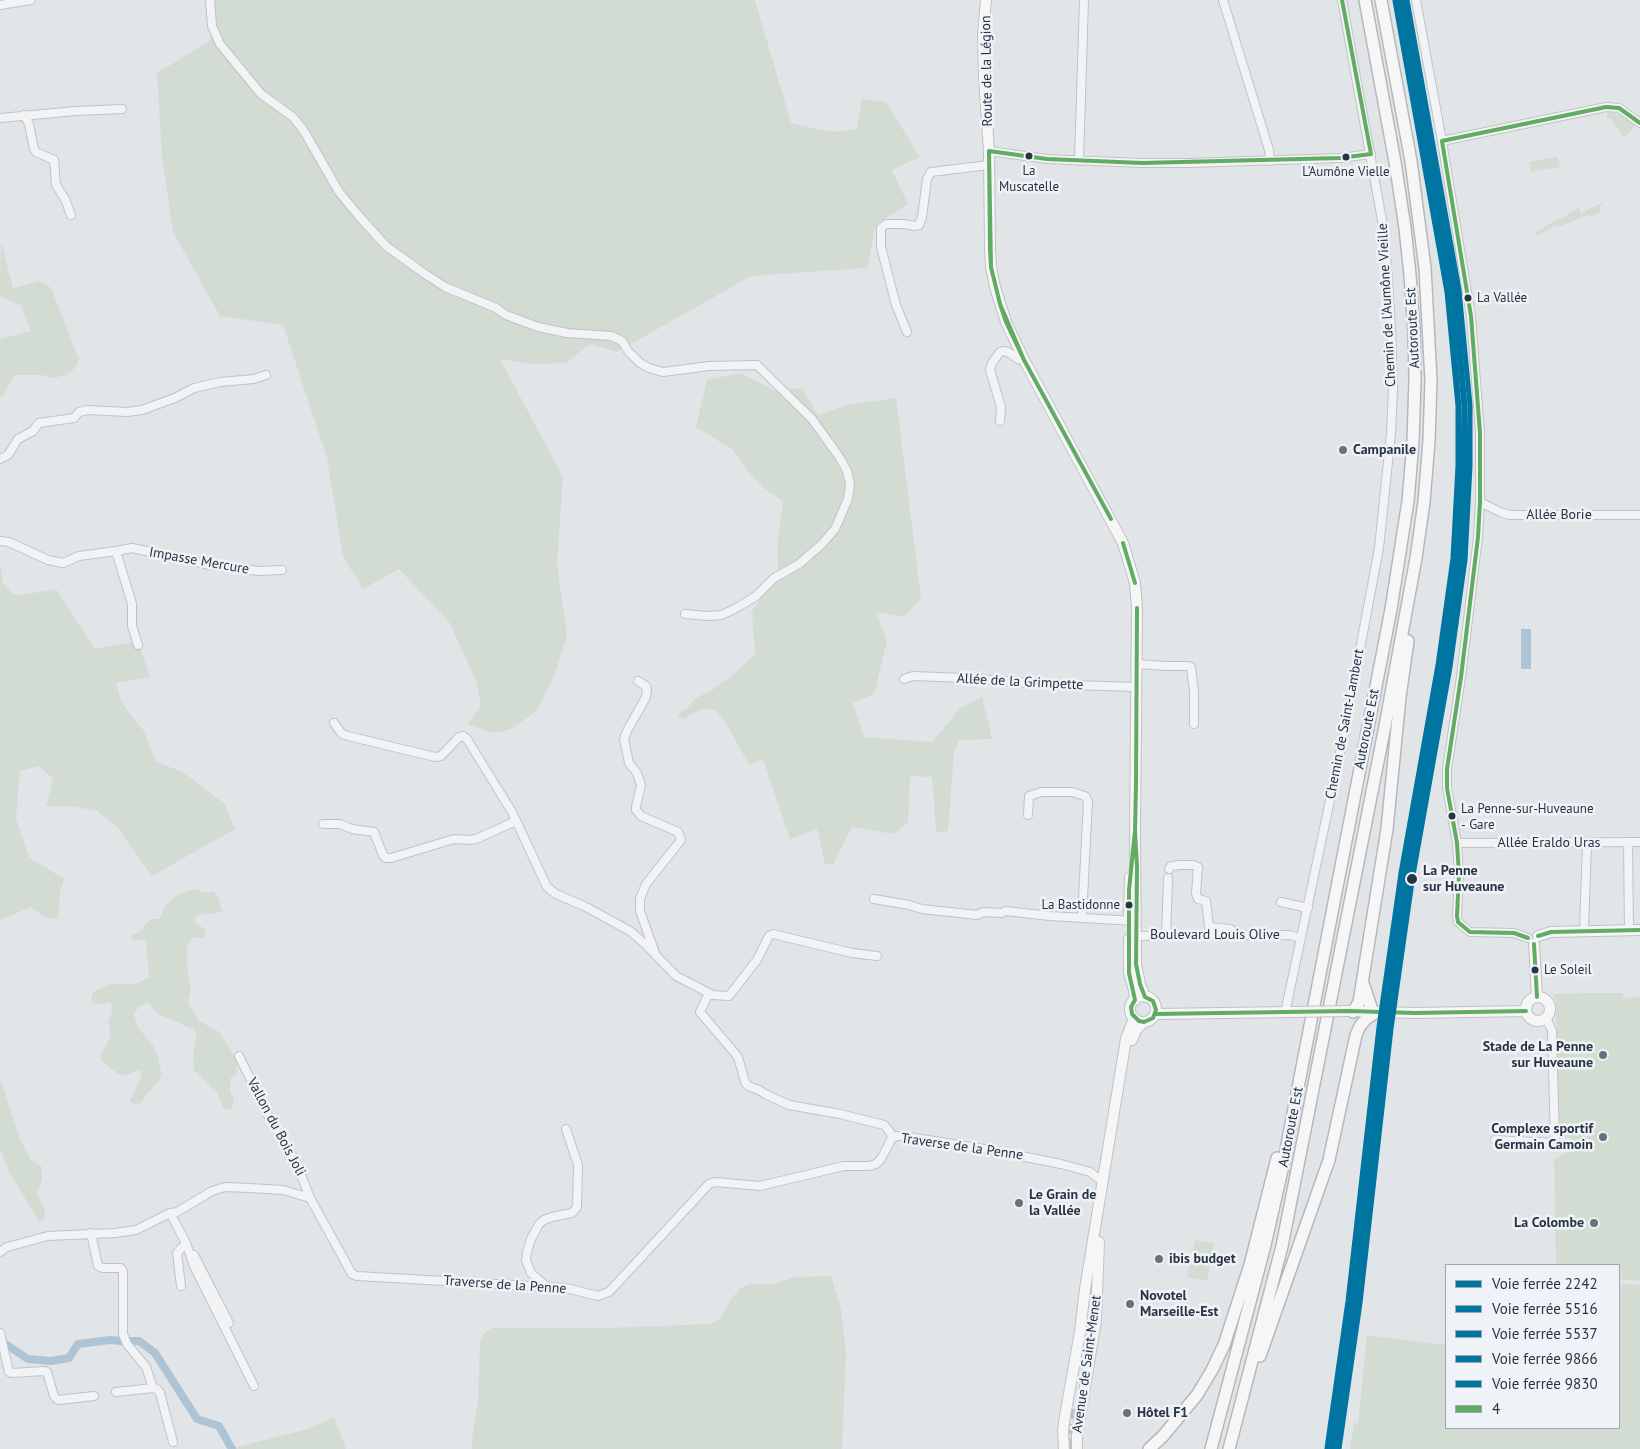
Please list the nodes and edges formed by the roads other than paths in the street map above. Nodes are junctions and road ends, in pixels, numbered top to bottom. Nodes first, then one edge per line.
1 (31, 0) edge
2 (210, 0) edge
3 (986, 0) edge
4 (1084, 0) edge
5 (1224, 0) edge
6 (1342, 0) edge
7 (1365, 0) edge
8 (1381, 0) edge
9 (1416, 0) edge
10 (0, 5) edge
11 (122, 109) dead end
12 (24, 115) junction
13 (0, 118) edge
14 (1640, 123) edge
15 (1442, 141) junction
16 (989, 151) junction
17 (1371, 154) junction
18 (1079, 161) junction
19 (1270, 161) junction
20 (989, 165) junction
21 (71, 215) dead end
22 (907, 332) dead end
23 (1024, 360) junction
24 (266, 375) dead end
25 (1000, 421) dead end
26 (1391, 433) joint
27 (0, 459) edge
28 (1480, 502) junction
29 (1640, 516) edge
30 (0, 541) edge
31 (116, 551) junction
32 (1416, 558) junction
33 (282, 570) dead end
34 (686, 614) dead end
35 (138, 645) dead end
36 (1137, 664) junction
37 (904, 679) dead end
38 (638, 681) dead end
39 (1136, 687) junction
40 (334, 723) dead end
41 (1194, 724) dead end
42 (1028, 815) dead end
43 (516, 821) junction
44 (322, 824) dead end
45 (1587, 842) junction
46 (1628, 842) junction
47 (1640, 842) edge
48 (1457, 843) junction
49 (1169, 869) dead end
50 (1168, 878) dead end
51 (874, 899) dead end
52 (1281, 902) dead end
53 (1308, 908) junction
54 (1082, 918) junction
55 (1133, 921) junction
56 (1584, 930) junction
57 (1629, 930) junction
58 (1640, 930) edge
59 (1233, 934) junction
60 (1133, 936) junction
61 (1166, 936) junction
62 (1301, 938) junction
63 (1533, 939) junction
64 (655, 955) junction
65 (877, 956) dead end
66 (1363, 979) junction
67 (709, 993) junction
68 (1537, 997) junction
69 (1140, 998) junction
70 (1526, 1011) junction
71 (1288, 1012) junction
72 (1351, 1012) junction
73 (1374, 1013) junction
74 (1155, 1014) junction
75 (1546, 1016) junction
76 (1134, 1018) junction
77 (1144, 1022) junction
78 (1307, 1045) junction
79 (239, 1056) dead end
80 (566, 1130) dead end
81 (892, 1138) junction
82 (1495, 1140) dead end
83 (1105, 1167) junction
84 (1090, 1172) junction
85 (1105, 1186) junction
86 (310, 1198) junction
87 (170, 1213) junction
88 (91, 1233) junction
89 (186, 1243) junction
90 (1098, 1250) junction
91 (0, 1252) edge
92 (181, 1286) dead end
93 (546, 1287) junction
94 (229, 1323) dead end
95 (0, 1333) edge
96 (254, 1386) dead end
97 (153, 1388) junction
98 (116, 1392) dead end
99 (94, 1396) dead end
100 (1069, 1398) junction
101 (1076, 1409) tunnel mouth
102 (1232, 1436) junction
103 (173, 1442) dead end
104 (1064, 1449) edge
105 (1070, 1449) edge
106 (1077, 1449) edge
107 (1149, 1449) edge
108 (1211, 1449) edge
109 (1229, 1449) edge

1 - 10 street
2 - 34 street
3 - 16 main road, Route de la Légion
4 - 18 street
5 - 19 street
6 - 17 street, Chemin de l'Aumône Vieille
7 - 78 highway, Autoroute Est
8 - 32 highway, Autoroute Est
9 - 15 street
11 - 12 street
12 - 13 street
12 - 21 street
14 - 15 street
15 - 28 street
16 - 18 street
16 - 20 main road, Route de la Légion
17 - 19 street
17 - 26 street, Chemin de l'Aumône Vieille
18 - 19 street
20 - 22 street
20 - 23 main road, Route de la Légion
23 - 25 street
23 - 36 main road, Route de la Légion
24 - 27 street
26 - 53 street, Chemin de Saint-Lambert
28 - 29 street, Allée Borie
28 - 48 street
30 - 31 street, Impasse Mercure
31 - 33 street, Impasse Mercure
31 - 35 street
32 - 66 highway
32 - 102 highway, Autoroute Est
36 - 39 main road, Route de la Légion
36 - 41 street
37 - 39 street, Allée de la Grimpette
38 - 64 street
39 - 55 main road, Route de la Légion
40 - 43 street
42 - 54 street
43 - 44 street
43 - 64 street
45 - 46 street, Allée Eraldo Uras
45 - 48 street, Allée Eraldo Uras
45 - 56 street
46 - 47 street, Allée Eraldo Uras
46 - 57 street
48 - 63 street
49 - 59 street
50 - 61 street
51 - 54 street
52 - 53 street
53 - 62 street, Chemin de Saint-Lambert
54 - 55 street
55 - 60 main road, Route de la Légion
56 - 57 main road
56 - 63 main road
57 - 58 main road
59 - 61 street, Boulevard Louis Olive
59 - 62 street, Boulevard Louis Olive
60 - 61 street, Boulevard Louis Olive
60 - 69 main road, Route de la Légion
62 - 71 street, Chemin de Saint-Lambert
63 - 68 main road
64 - 67 street
65 - 67 street
66 - 72 highway
66 - 73 highway
67 - 81 street
68 - 70 main road
68 - 75 main road
69 - 74 main road
69 - 76 main road
70 - 73 main road
70 - 75 main road
71 - 72 main road, bridge
71 - 74 main road
72 - 73 main road
73 - 102 highway
74 - 77 main road
75 - 82 street
76 - 77 main road
76 - 83 main road
77 - 85 main road
78 - 107 highway
78 - 108 highway, Autoroute Est
79 - 86 street, Vallon du Bois Joli
80 - 93 street
81 - 84 street, Traverse de la Penne
81 - 93 street, Traverse de la Penne
83 - 84 street
83 - 85 main road
84 - 85 street, Traverse de la Penne
85 - 90 main road, Avenue de Saint-Menet
85 - 100 main road, Avenue de Saint-Menet
86 - 87 street
86 - 93 street, Traverse de la Penne
87 - 88 street
87 - 89 street
88 - 91 street
88 - 97 street
89 - 92 street
89 - 94 street
89 - 96 street
90 - 101 main road
90 - 106 main road, Avenue de Saint-Menet
95 - 99 street
97 - 98 street
97 - 103 street
100 - 104 main road, Avenue de Saint-Menet
100 - 105 main road, Avenue de Saint-Menet
102 - 109 highway, Autoroute Est

